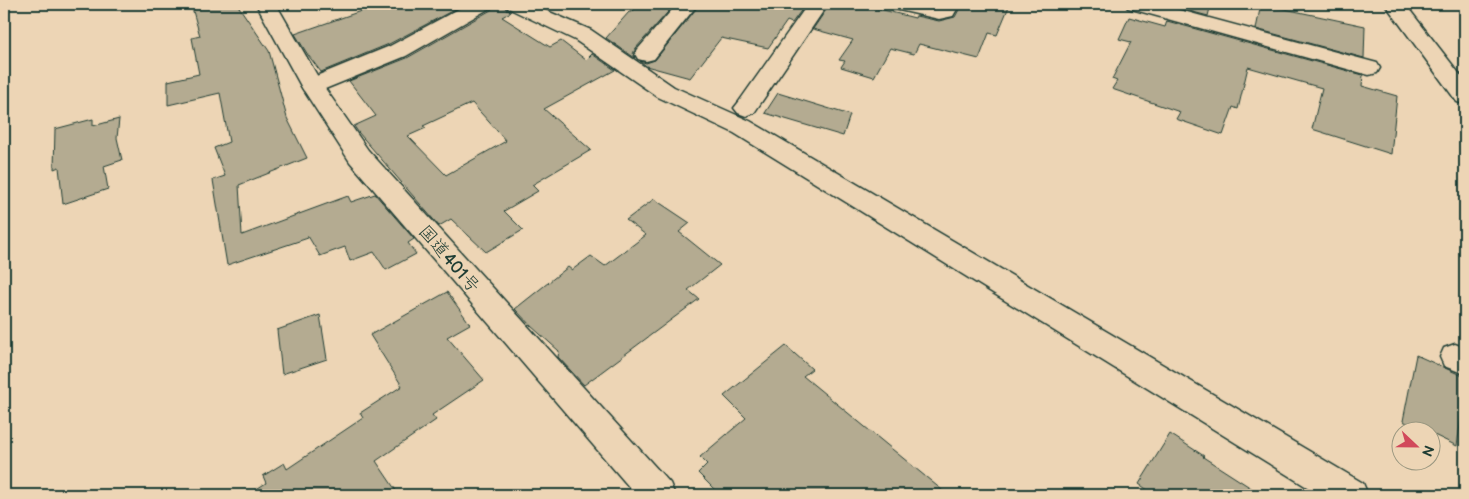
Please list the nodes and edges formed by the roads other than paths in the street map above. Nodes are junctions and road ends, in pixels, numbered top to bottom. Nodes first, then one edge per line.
1 (266, 4) edge
2 (483, 4) edge
3 (515, 4) edge
4 (688, 4) edge
5 (818, 4) edge
6 (897, 4) edge
7 (950, 4) edge
8 (1135, 4) edge
9 (1395, 4) edge
10 (646, 54) dead end
11 (1368, 68) dead end
12 (312, 86) junction
13 (1463, 92) edge
14 (746, 108) dead end
15 (658, 495) edge
16 (1351, 495) edge

1 - 12 main road, 国道401号
2 - 12 main road
3 - 16 main road
4 - 10 main road
5 - 14 main road
6 - 7 main road
8 - 11 main road
9 - 13 main road
12 - 15 main road, 国道401号

